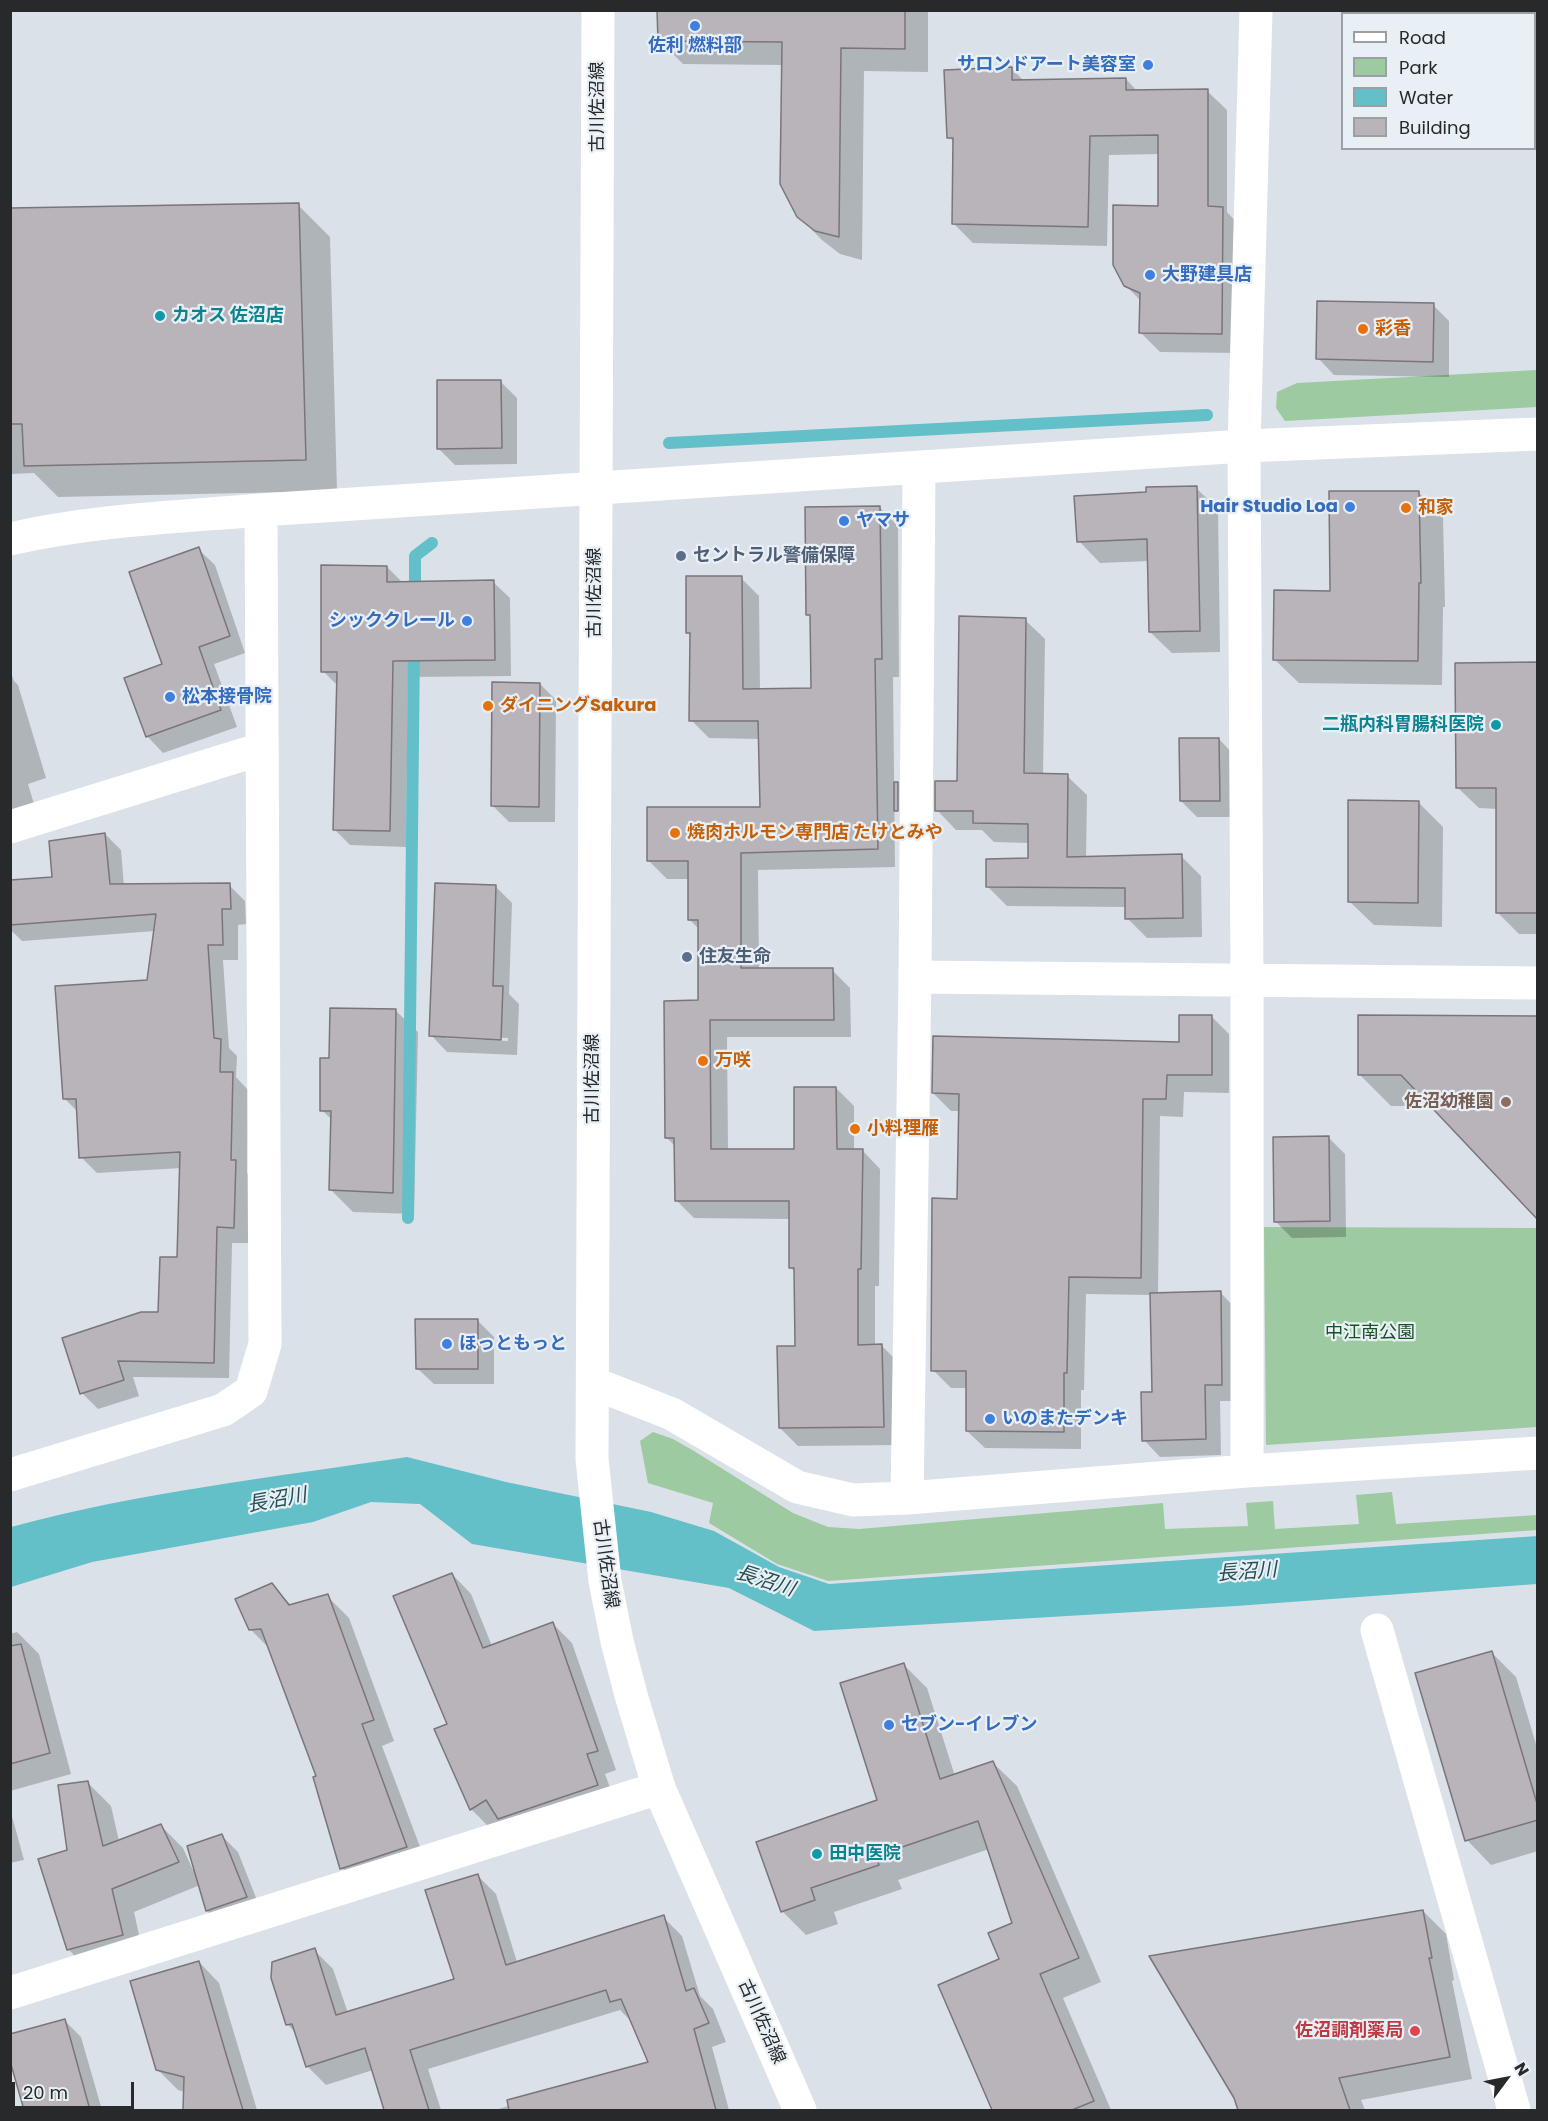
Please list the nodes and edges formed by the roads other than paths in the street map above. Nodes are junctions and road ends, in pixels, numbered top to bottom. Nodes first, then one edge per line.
1 (598, 10) edge
2 (1256, 10) edge
3 (1538, 434) edge
4 (1244, 446) junction
5 (919, 469) junction
6 (595, 488) junction
7 (261, 510) junction
8 (10, 539) edge
9 (261, 750) junction
10 (10, 827) edge
11 (915, 977) junction
12 (1247, 980) junction
13 (1538, 983) edge
14 (593, 1383) junction
15 (1538, 1453) edge
16 (1247, 1471) junction
17 (10, 1475) edge
18 (907, 1498) junction
19 (1377, 1630) dead end
20 (659, 1788) junction
21 (10, 1993) edge
22 (800, 2110) edge
23 (1514, 2110) edge

1 - 6 street, 古川佐沼線
2 - 4 street
3 - 4 street
4 - 5 street
4 - 12 street
5 - 6 street
5 - 11 street
6 - 7 street
6 - 14 street, 古川佐沼線
7 - 8 street
7 - 9 street
9 - 10 street
9 - 17 street
11 - 12 street
11 - 18 street
12 - 13 street
12 - 16 street
14 - 18 street
14 - 20 street, 古川佐沼線
15 - 16 street
16 - 18 street
19 - 23 street
20 - 21 street
20 - 22 street, 古川佐沼線

